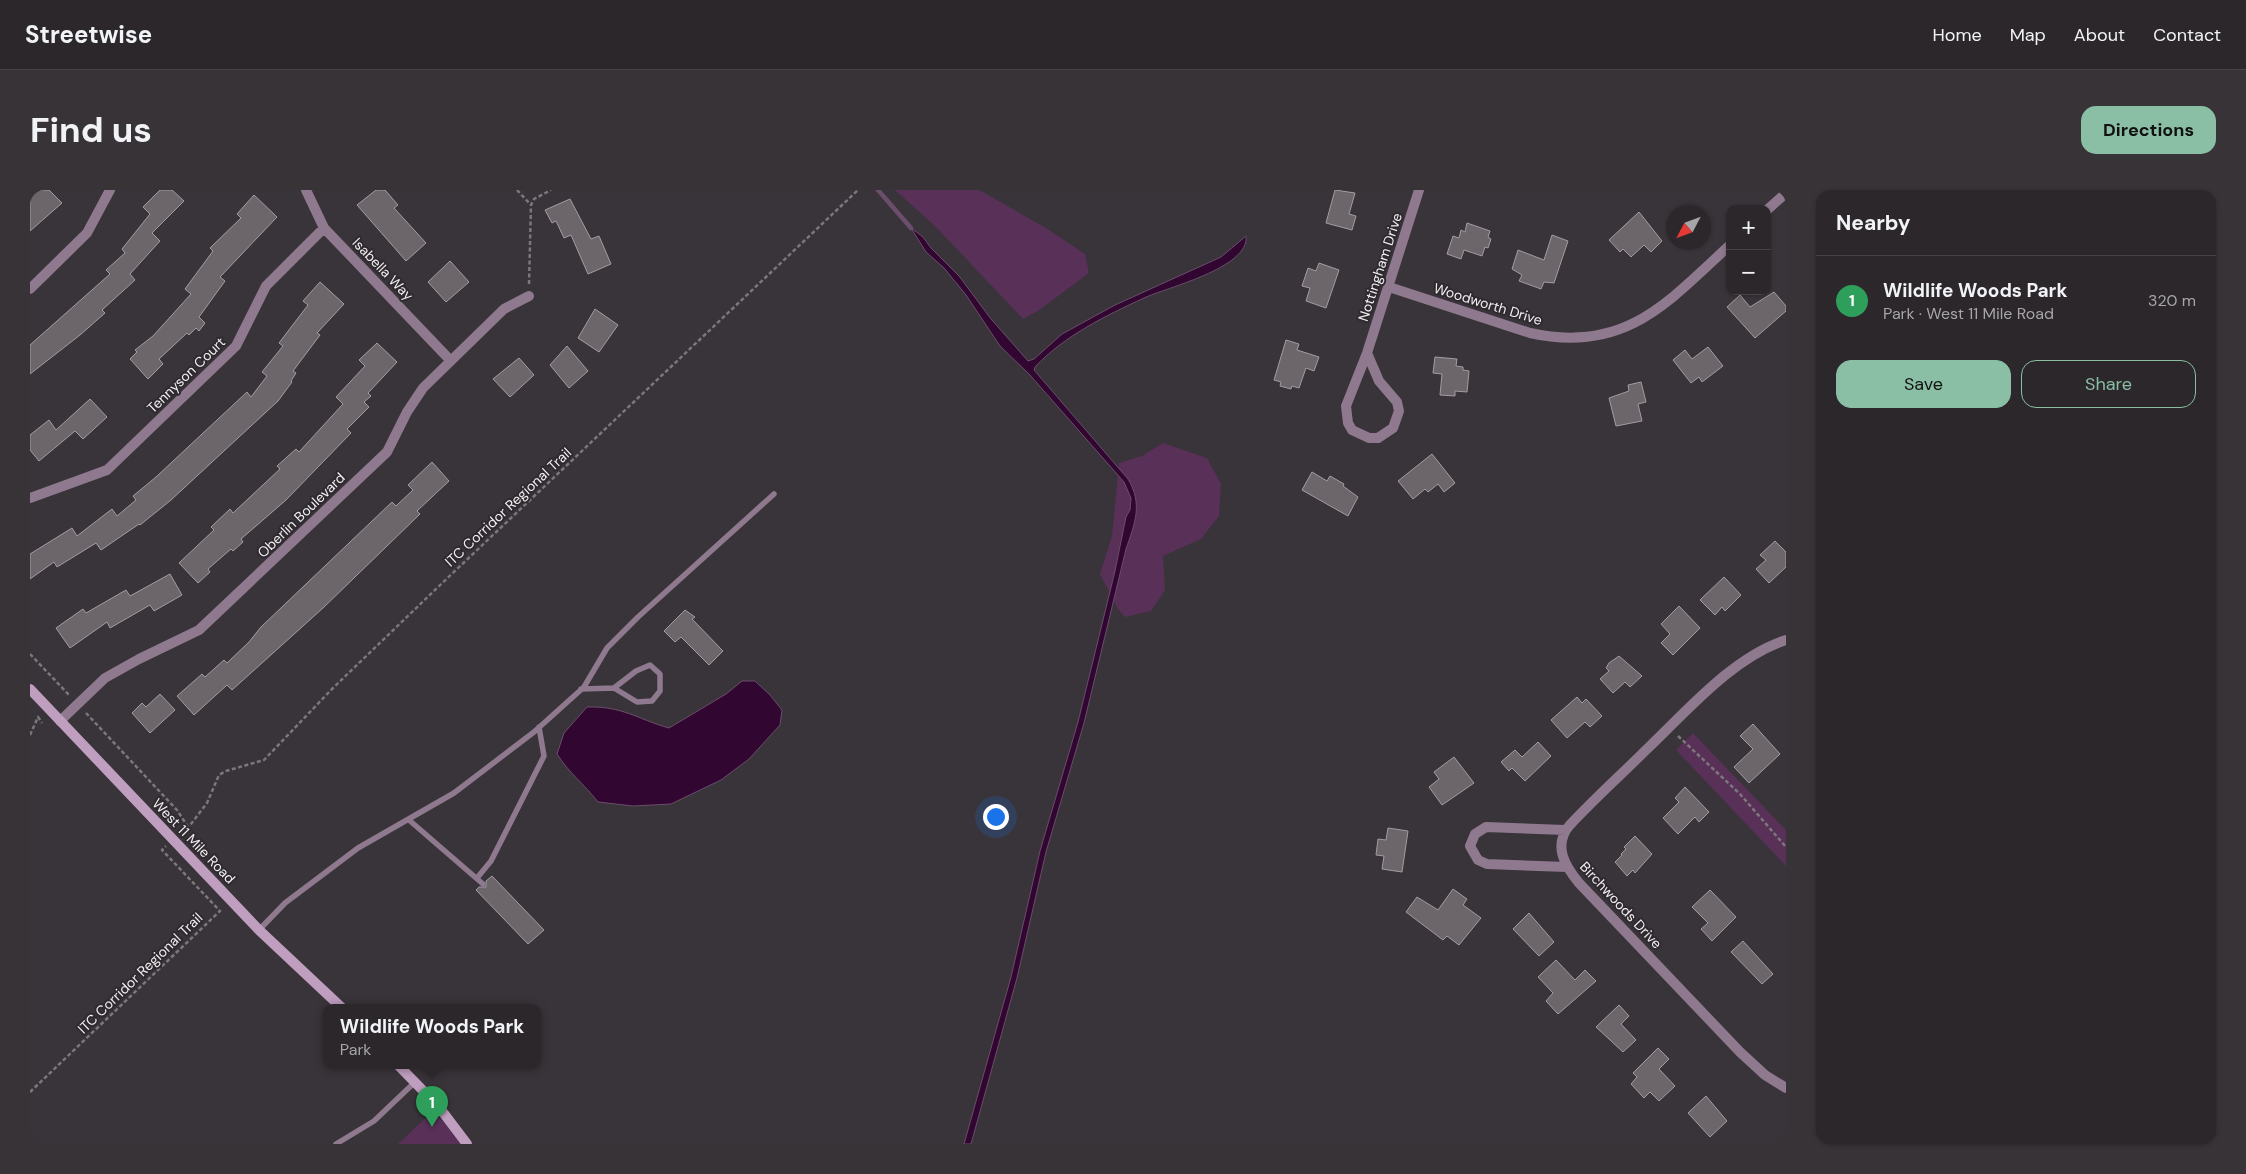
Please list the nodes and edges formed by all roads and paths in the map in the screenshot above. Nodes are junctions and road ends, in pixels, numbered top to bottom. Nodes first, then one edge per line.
1 (110, 190) edge
2 (306, 190) edge
3 (517, 190) edge
4 (551, 190) edge
5 (858, 190) edge
6 (1419, 190) edge
7 (1786, 193) edge
8 (531, 205) junction
9 (1771, 206) edge
10 (324, 228) junction
11 (1726, 248) edge
12 (1389, 287) junction
13 (30, 289) edge
14 (529, 296) joint
15 (1366, 353) junction
16 (451, 361) junction
17 (774, 494) dead end
18 (30, 498) edge
19 (1786, 640) edge
20 (30, 654) edge
21 (614, 688) junction
22 (30, 689) edge
23 (581, 689) junction
24 (78, 705) junction
25 (60, 721) junction
26 (42, 723) dead end
27 (539, 727) junction
28 (1670, 727) junction
29 (30, 735) edge
30 (409, 820) junction
31 (188, 827) junction
32 (1566, 830) junction
33 (179, 834) dead end
34 (167, 845) dead end
35 (1786, 847) edge
36 (1567, 867) junction
37 (477, 878) junction
38 (483, 884) dead end
39 (260, 930) junction
40 (338, 1004) edge
41 (402, 1069) edge
42 (415, 1082) junction
43 (1786, 1088) edge
44 (30, 1092) edge
45 (336, 1144) edge
46 (467, 1144) edge

1 - 13 street
2 - 10 street, Isabella Way
3 - 8 path
4 - 8 path
5 - 31 path, ITC Corridor Regional Trail
6 - 12 street, Nottingham Drive
7 - 9 street
8 - 14 path
10 - 16 street, Isabella Way
10 - 18 street, Tennyson Court
11 - 12 street, Woodworth Drive
12 - 15 street, Nottingham Drive
14 - 16 street, Oberlin Boulevard
15 - 15 street, Nottingham Drive
16 - 24 street, Oberlin Boulevard
17 - 23 lane
19 - 28 street
20 - 24 path
21 - 21 lane
21 - 23 lane
22 - 25 street, West 11 Mile Road
23 - 27 lane
24 - 25 street, Oberlin Boulevard
24 - 31 path
25 - 39 street, West 11 Mile Road
26 - 29 path
27 - 30 lane
27 - 37 lane
28 - 32 street
28 - 35 path
30 - 37 lane
30 - 39 lane
31 - 33 path, ITC Corridor Regional Trail
32 - 36 street, Birchwoods Drive
32 - 36 street
34 - 44 path, ITC Corridor Regional Trail
36 - 43 street, Birchwoods Drive
37 - 38 lane
39 - 40 street, West 11 Mile Road
41 - 42 street
42 - 45 lane
42 - 46 street

